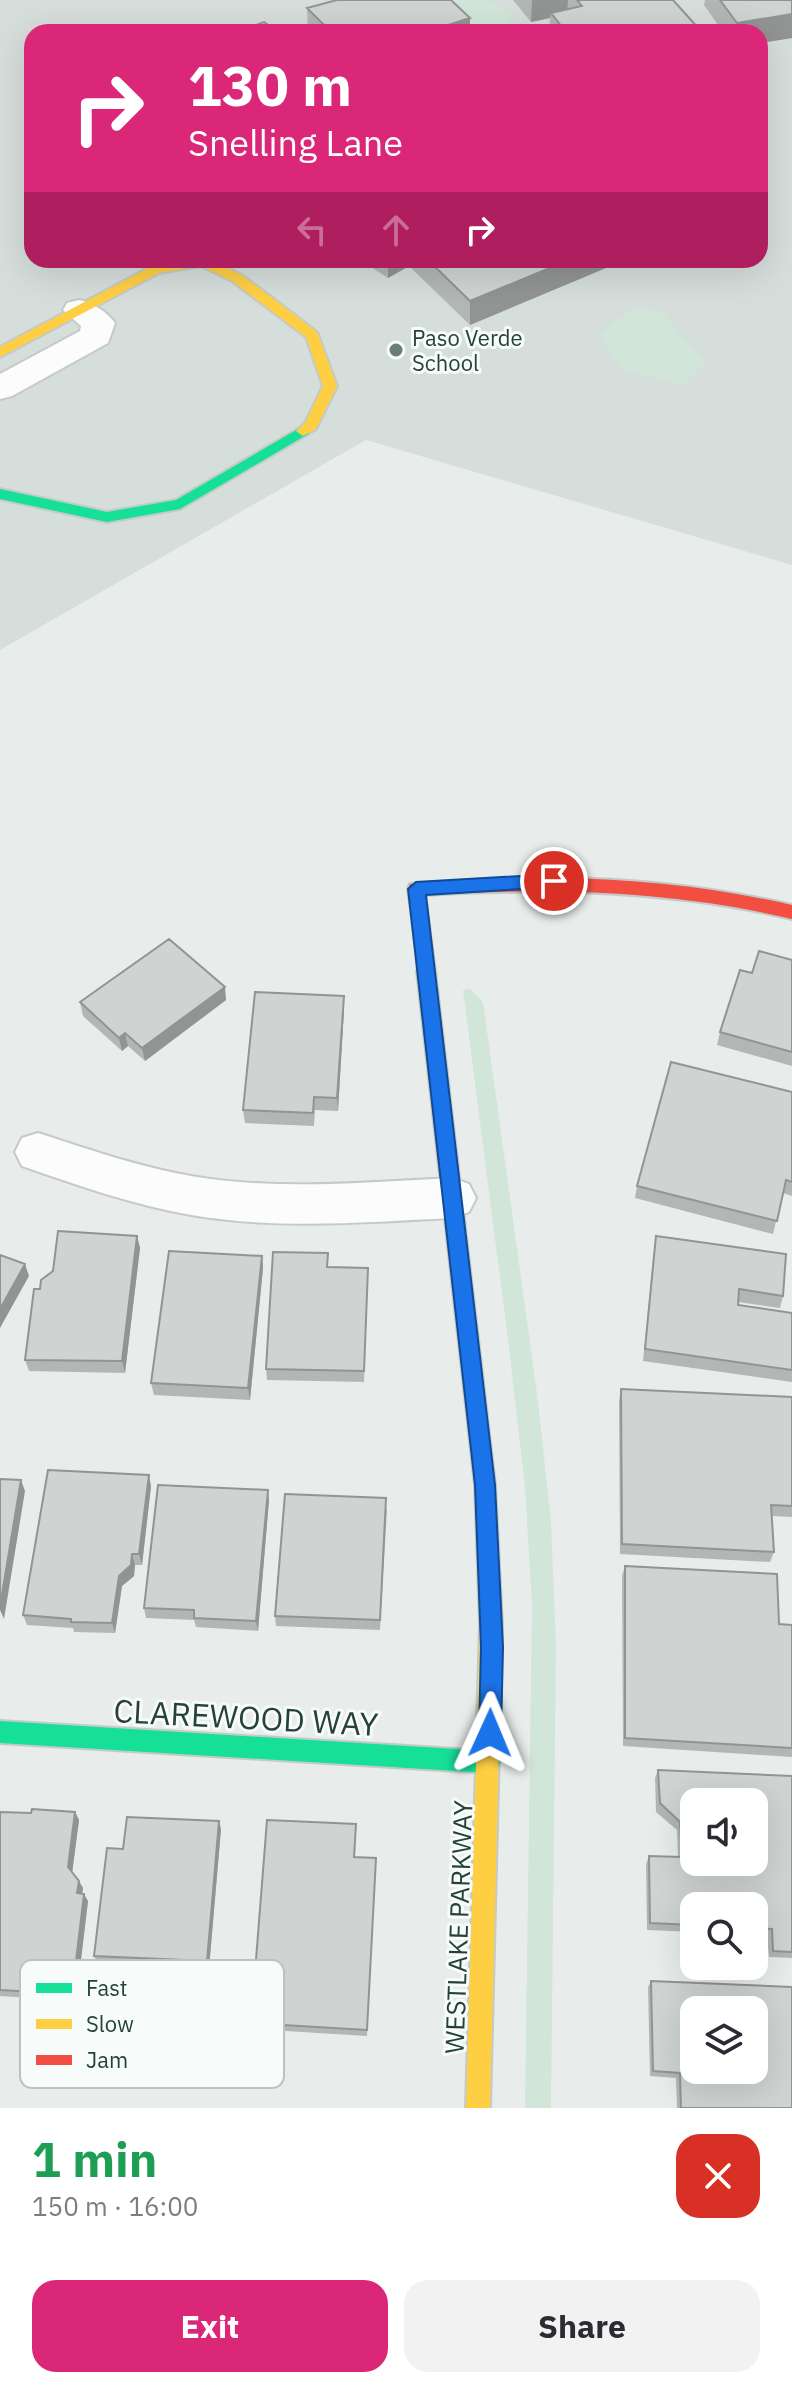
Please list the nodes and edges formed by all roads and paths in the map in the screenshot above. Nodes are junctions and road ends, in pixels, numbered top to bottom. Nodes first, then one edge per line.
1 (167, 268) edge
2 (216, 268) edge
3 (79, 310) junction
4 (0, 353) edge
5 (0, 388) edge
6 (0, 494) edge
7 (792, 912) edge
8 (38, 1152) dead end
9 (453, 1198) junction
10 (0, 1732) edge
11 (489, 1762) junction
12 (478, 2108) edge

1 - 3 street
2 - 6 street
3 - 4 street
3 - 5 street
7 - 9 street, WESTLAKE PARKWAY
8 - 9 street
9 - 11 street, WESTLAKE PARKWAY
10 - 11 street, CLAREWOOD WAY
11 - 12 street, WESTLAKE PARKWAY

